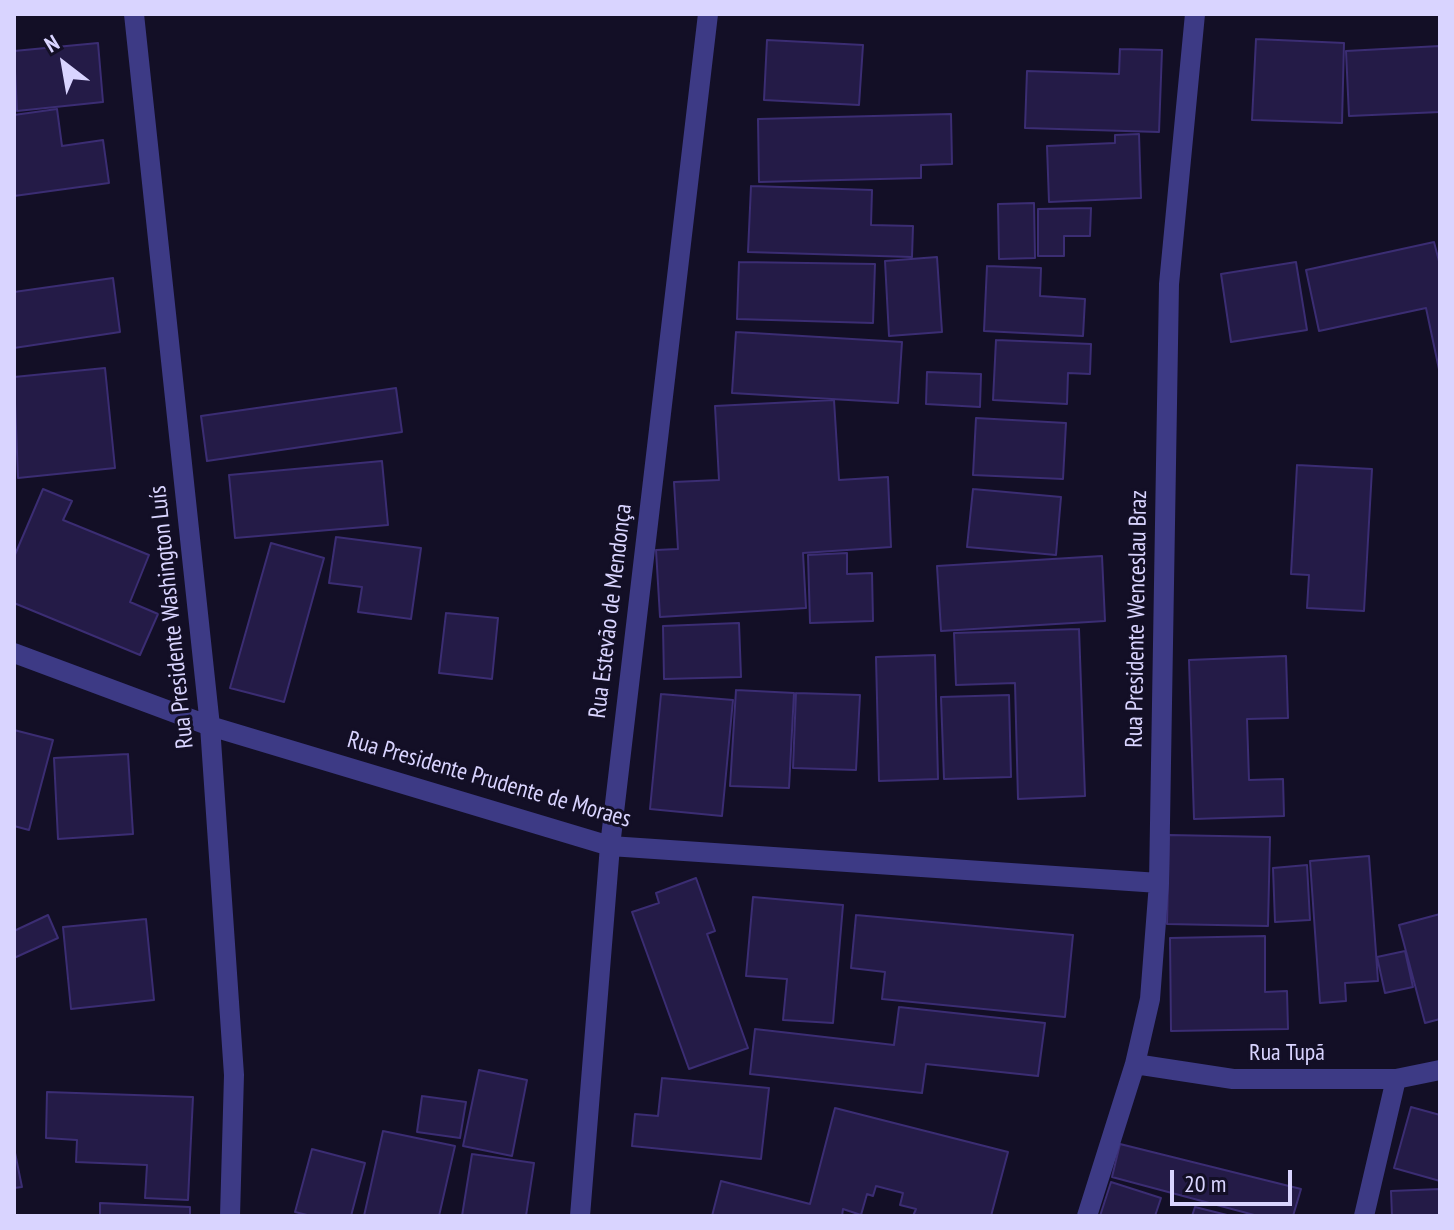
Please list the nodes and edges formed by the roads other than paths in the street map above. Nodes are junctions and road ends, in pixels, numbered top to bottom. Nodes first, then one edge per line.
1 (134, 14) edge
2 (708, 14) edge
3 (1195, 14) edge
4 (14, 653) edge
5 (210, 726) junction
6 (610, 846) junction
7 (1159, 883) junction
8 (1135, 1064) junction
9 (1440, 1070) edge
10 (1396, 1079) junction
11 (230, 1216) edge
12 (580, 1216) edge
13 (1087, 1216) edge
14 (1364, 1216) edge

1 - 5 street, Rua Presidente Washington Luís
2 - 6 street, Rua Estevão de Mendonça
3 - 7 street, Rua Presidente Wenceslau Braz
4 - 5 street, Rua Presidente Prudente de Moraes
5 - 6 street, Rua Presidente Prudente de Moraes
5 - 11 street, Rua Presidente Washington Luís
6 - 7 street, Rua Presidente Prudente de Moraes
6 - 12 street, Rua Estevão de Mendonça
7 - 8 street, Rua Presidente Wenceslau Braz
8 - 10 street, Rua Tupã
8 - 13 street, Rua Presidente Wenceslau Braz
9 - 10 street, Rua Tupã
10 - 14 street

